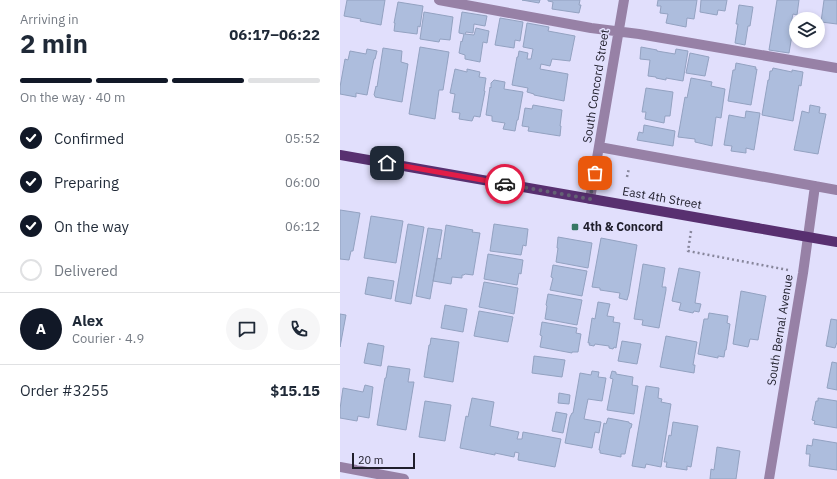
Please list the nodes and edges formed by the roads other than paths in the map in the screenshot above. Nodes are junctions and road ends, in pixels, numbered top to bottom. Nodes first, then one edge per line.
1 (439, 0) edge
2 (624, 0) edge
3 (618, 31) junction
4 (837, 68) edge
5 (599, 147) junction
6 (340, 155) edge
7 (815, 186) junction
8 (837, 190) edge
9 (590, 199) junction
10 (837, 242) edge
11 (340, 467) edge
12 (404, 479) edge
13 (769, 479) edge

1 - 3 street
2 - 3 street, South Concord Street
3 - 4 street
3 - 5 street, South Concord Street
5 - 7 street
5 - 9 street, South Concord Street
6 - 9 main road, East 4th Street
7 - 8 street
7 - 13 street, South Bernal Avenue
9 - 10 main road, East 4th Street, bridge
11 - 12 street

